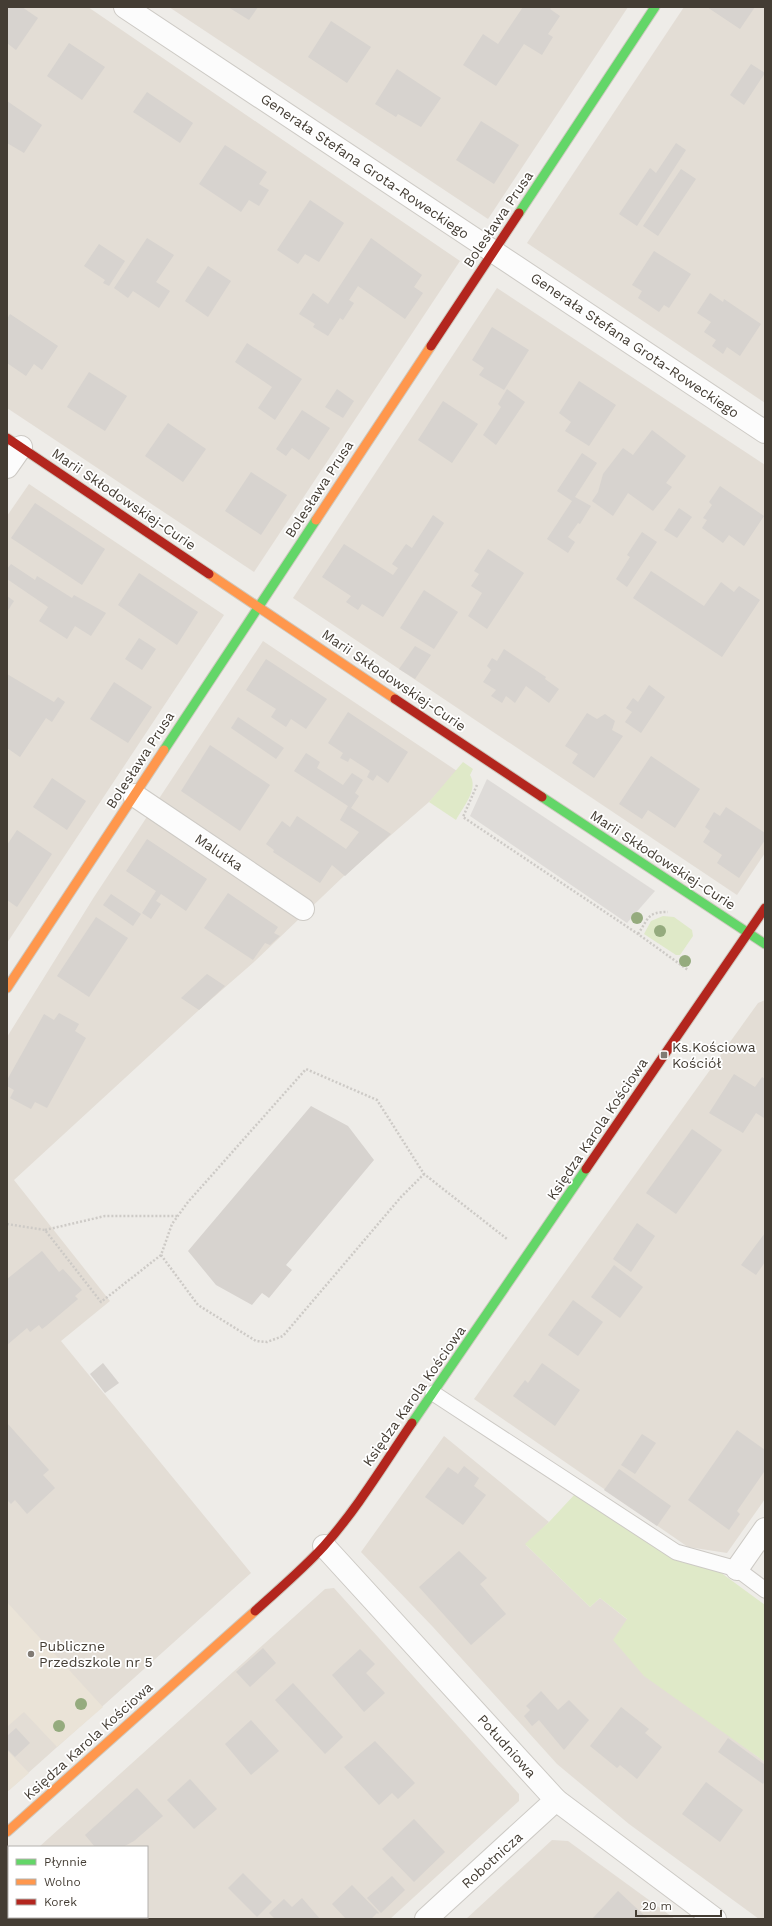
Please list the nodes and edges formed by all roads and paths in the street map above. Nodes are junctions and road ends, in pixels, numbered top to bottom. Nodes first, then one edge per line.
1 (125, 7) edge
2 (655, 7) edge
3 (493, 251) junction
4 (765, 432) edge
5 (14, 442) edge
6 (7, 467) edge
7 (259, 606) junction
8 (485, 758) junction
9 (134, 795) junction
10 (765, 908) edge
11 (303, 909) dead end
12 (670, 912) dead end
13 (749, 933) junction
14 (638, 934) junction
15 (765, 944) edge
16 (688, 970) dead end
17 (7, 988) edge
18 (424, 1174) junction
19 (177, 1216) junction
20 (7, 1224) edge
21 (45, 1230) junction
22 (161, 1255) junction
23 (528, 1255) junction
24 (433, 1393) junction
25 (765, 1529) edge
26 (324, 1546) junction
27 (737, 1569) junction
28 (765, 1590) edge
29 (556, 1800) junction
30 (7, 1832) edge
31 (426, 1919) edge
32 (715, 1919) edge

1 - 3 street, Generała Stefana Grota-Roweckiego
2 - 3 street, Bolesława Prusa
3 - 4 street, Generała Stefana Grota-Roweckiego
3 - 7 street, Bolesława Prusa
5 - 6 street
5 - 7 street, Marii Skłodowskiej-Curie
7 - 8 street, Marii Skłodowskiej-Curie
7 - 9 street, Bolesława Prusa
8 - 13 street, Marii Skłodowskiej-Curie
8 - 14 path
9 - 11 street, Malutka
9 - 17 street, Bolesława Prusa
10 - 13 street, Księdza Karola Kościowa
12 - 14 path
13 - 15 street, Marii Skłodowskiej-Curie
13 - 23 street, Księdza Karola Kościowa
14 - 16 path
18 - 19 path
18 - 22 path
18 - 23 path
19 - 21 path
19 - 22 path
20 - 21 path
21 - 22 path
23 - 24 street, Księdza Karola Kościowa
24 - 26 street, Księdza Karola Kościowa
24 - 27 lane
25 - 27 street
26 - 29 street, Południowa
26 - 30 street, Księdza Karola Kościowa
27 - 28 lane
29 - 31 street, Robotnicza
29 - 32 street, Południowa

